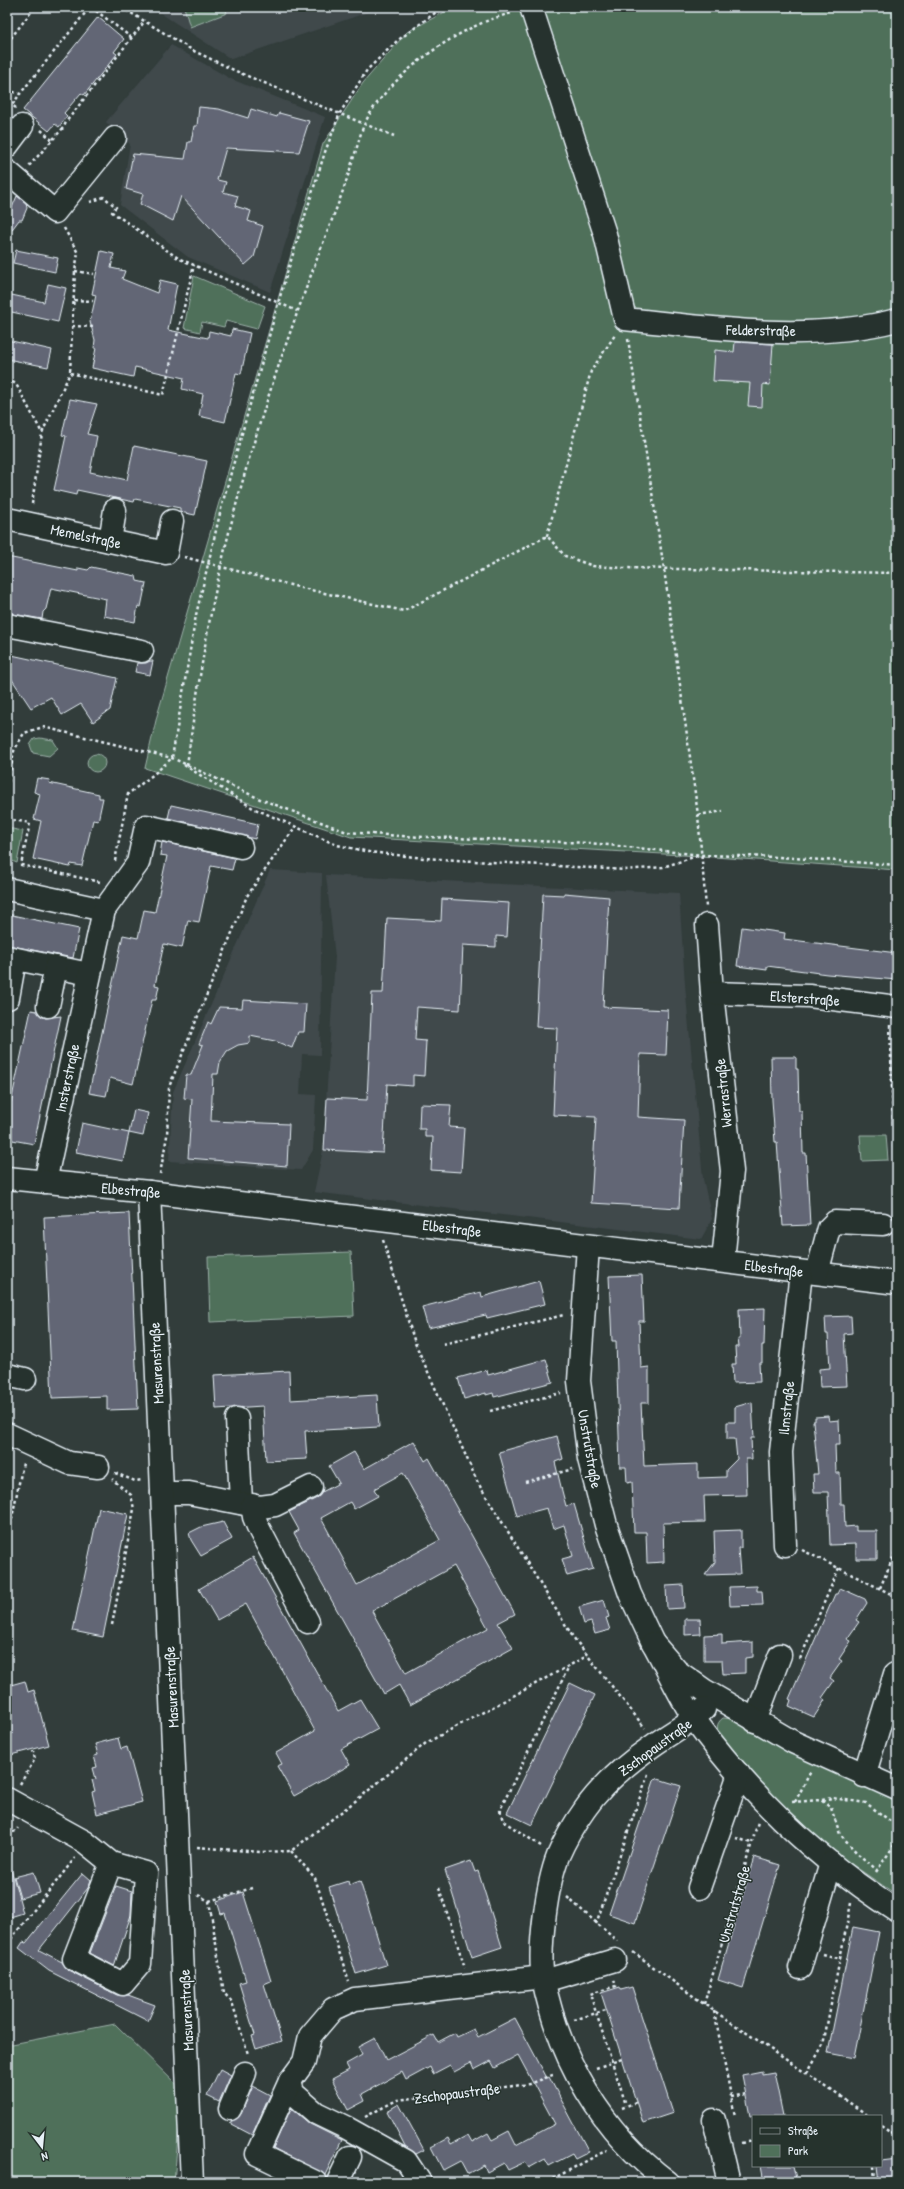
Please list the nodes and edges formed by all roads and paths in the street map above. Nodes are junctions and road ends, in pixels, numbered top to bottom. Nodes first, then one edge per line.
1 (35, 7) edge
2 (90, 7) edge
3 (121, 7) edge
4 (443, 7) edge
5 (533, 12) edge
6 (144, 22) junction
7 (132, 38) junction
8 (7, 43) edge
9 (7, 90) edge
10 (340, 113) junction
11 (365, 123) junction
12 (22, 126) dead end
13 (394, 136) dead end
14 (115, 138) dead end
15 (7, 146) edge
16 (12, 175) edge
17 (83, 204) dead end
18 (55, 212) junction
19 (194, 265) junction
20 (75, 271) junction
21 (94, 274) dead end
22 (74, 300) junction
23 (93, 301) dead end
24 (278, 303) junction
25 (297, 311) junction
26 (625, 319) junction
27 (897, 320) edge
28 (72, 326) junction
29 (96, 327) dead end
30 (70, 373) junction
31 (7, 379) edge
32 (42, 433) junction
33 (115, 510) dead end
34 (7, 519) edge
35 (172, 521) dead end
36 (29, 524) junction
37 (547, 536) junction
38 (110, 541) junction
39 (166, 553) junction
40 (209, 564) junction
41 (221, 566) junction
42 (664, 569) junction
43 (897, 573) edge
44 (7, 625) edge
45 (142, 651) dead end
46 (172, 758) junction
47 (187, 765) junction
48 (7, 788) edge
49 (722, 811) dead end
50 (698, 815) junction
51 (7, 819) edge
52 (295, 827) junction
53 (241, 846) dead end
54 (702, 855) junction
55 (897, 865) edge
56 (122, 884) junction
57 (7, 889) edge
58 (104, 910) junction
59 (707, 925) joint
60 (11, 958) edge
61 (56, 967) junction
62 (89, 974) junction
63 (712, 993) junction
64 (8, 998) edge
65 (48, 1006) dead end
66 (893, 1007) edge
67 (7, 1178) edge
68 (45, 1182) junction
69 (153, 1192) junction
70 (384, 1219) junction
71 (890, 1219) edge
72 (588, 1246) junction
73 (723, 1262) junction
74 (809, 1272) junction
75 (897, 1283) edge
76 (584, 1310) junction
77 (443, 1344) dead end
78 (580, 1387) junction
79 (490, 1412) dead end
80 (237, 1419) dead end
81 (7, 1434) edge
82 (27, 1443) junction
83 (590, 1465) junction
84 (98, 1466) junction
85 (525, 1482) dead end
86 (156, 1486) junction
87 (311, 1486) dead end
88 (246, 1504) junction
89 (7, 1543) edge
90 (785, 1545) joint
91 (897, 1548) edge
92 (839, 1568) junction
93 (880, 1588) junction
94 (897, 1596) edge
95 (308, 1622) dead end
96 (112, 1625) dead end
97 (653, 1642) junction
98 (587, 1656) junction
99 (789, 1659) joint
100 (569, 1665) junction
101 (895, 1674) dead end
102 (717, 1697) junction
103 (694, 1719) junction
104 (755, 1721) junction
105 (649, 1748) junction
106 (33, 1751) dead end
107 (819, 1755) junction
108 (739, 1774) junction
109 (864, 1776) junction
110 (897, 1789) edge
111 (9, 1799) edge
112 (821, 1800) junction
113 (772, 1803) junction
114 (795, 1803) junction
115 (897, 1826) edge
116 (897, 1841) edge
117 (178, 1845) junction
118 (291, 1851) junction
119 (80, 1852) dead end
120 (558, 1857) junction
121 (111, 1863) junction
122 (831, 1863) junction
123 (877, 1870) junction
124 (865, 1880) junction
125 (552, 1883) junction
126 (252, 1888) dead end
127 (439, 1888) dead end
128 (699, 1888) dead end
129 (194, 1894) dead end
130 (209, 1901) junction
131 (897, 1911) edge
132 (596, 1924) junction
133 (7, 1944) edge
134 (622, 1951) junction
135 (800, 1968) dead end
136 (544, 1979) junction
137 (470, 1986) junction
138 (616, 1986) dead end
139 (355, 1999) junction
140 (704, 2004) junction
141 (606, 2010) dead end
142 (714, 2010) junction
143 (597, 2014) junction
144 (556, 2024) junction
145 (622, 2059) dead end
146 (612, 2063) junction
147 (247, 2066) joint
148 (574, 2071) junction
149 (808, 2073) junction
150 (290, 2082) junction
151 (746, 2094) dead end
152 (730, 2096) junction
153 (626, 2105) dead end
154 (230, 2109) dead end
155 (868, 2115) edge
156 (714, 2120) dead end
157 (736, 2120) dead end
158 (882, 2126) edge
159 (346, 2127) junction
160 (739, 2136) dead end
161 (897, 2136) edge
162 (623, 2141) junction
163 (752, 2141) edge
164 (741, 2143) junction
165 (743, 2151) dead end
166 (350, 2157) dead end
167 (874, 2167) edge
168 (192, 2182) edge
169 (315, 2182) edge
170 (338, 2182) edge
171 (420, 2182) edge
172 (547, 2182) edge
173 (668, 2182) edge
174 (729, 2182) edge
175 (875, 2182) edge

1 - 8 path
2 - 7 path
2 - 9 path
3 - 6 path
4 - 10 path
5 - 11 path
5 - 26 street
6 - 7 path
6 - 10 path
7 - 16 path
10 - 11 path
10 - 24 path
11 - 13 path
11 - 25 path
12 - 15 street
14 - 18 street
16 - 18 street
17 - 19 path
18 - 20 path
19 - 24 path
19 - 30 path
20 - 21 path
20 - 22 path
22 - 23 path
22 - 28 path
24 - 25 path
24 - 40 path
25 - 41 path
26 - 27 street, Felderstraße
26 - 37 path
26 - 42 path
28 - 29 path
28 - 30 path
30 - 32 path
31 - 32 path
32 - 36 path
33 - 38 street
34 - 36 street, Memelstraße
35 - 39 street
36 - 38 street, Memelstraße
37 - 41 path
37 - 42 path
38 - 39 street, Memelstraße
39 - 40 path
40 - 41 path
40 - 46 path
41 - 47 path
42 - 43 path
42 - 50 path
44 - 45 street
46 - 47 path
46 - 48 path
46 - 52 path
47 - 54 path
49 - 50 path
50 - 54 path
51 - 56 path
52 - 54 path
52 - 69 path
53 - 56 street, Insterstraße
54 - 55 path
54 - 59 path
56 - 58 street, Insterstraße
57 - 58 street
58 - 62 street, Insterstraße
59 - 63 street, Werrastraße
60 - 61 street
60 - 64 street
61 - 62 street
61 - 65 street
62 - 68 street, Insterstraße
63 - 66 street, Elsterstraße
63 - 73 street, Werrastraße
66 - 71 path
67 - 68 street, Elbestraße
68 - 69 street, Elbestraße
69 - 70 street, Elbestraße
69 - 86 street, Masurenstraße
70 - 72 street, Elbestraße
70 - 98 path
71 - 74 street, Ilmstraße
72 - 73 street, Elbestraße
72 - 76 street, Unstrutstraße
73 - 74 street, Elbestraße
74 - 75 street, Elbestraße
74 - 90 street, Ilmstraße
76 - 77 path
76 - 78 street, Unstrutstraße
78 - 79 path
78 - 83 street, Unstrutstraße
80 - 88 street
81 - 82 street
82 - 84 street
82 - 89 path
83 - 85 path
83 - 97 street, Unstrutstraße
84 - 86 path
84 - 96 path
86 - 88 street
86 - 117 street, Masurenstraße
87 - 88 street
88 - 95 street
90 - 92 path
91 - 93 path
92 - 93 path
92 - 99 path
93 - 94 path
97 - 102 street, Unstrutstraße
97 - 103 street, Unstrutstraße
98 - 100 path
98 - 105 path
99 - 104 street
100 - 118 path
100 - 120 path
101 - 109 street
102 - 103 street, Zschopaustraße
102 - 104 street, Unstrutstraße
103 - 105 street, Zschopaustraße
103 - 108 street, Unstrutstraße
104 - 107 street, Unstrutstraße
105 - 120 street, Zschopaustraße
105 - 132 path
106 - 111 path
107 - 109 street, Unstrutstraße
107 - 114 path
108 - 113 street, Unstrutstraße
108 - 128 street
109 - 110 street, Unstrutstraße
111 - 121 street
112 - 114 path
112 - 115 path
112 - 123 path
113 - 114 path
113 - 122 street, Unstrutstraße
113 - 140 path, Unstrutstraße
116 - 123 path
117 - 118 path
117 - 168 street, Masurenstraße
118 - 139 path
119 - 133 path
120 - 125 street, Zschopaustraße
121 - 121 street
122 - 124 street, Unstrutstraße
122 - 135 street
123 - 124 path
124 - 131 street, Unstrutstraße
124 - 149 path
125 - 132 path
125 - 136 street, Zschopaustraße
126 - 130 path
127 - 137 path
129 - 130 path
130 - 147 path
132 - 134 path
134 - 136 street
134 - 140 path
136 - 137 street
136 - 144 street, Zschopaustraße
137 - 139 street
138 - 143 path
139 - 150 street
140 - 142 path
141 - 143 path
142 - 149 path
142 - 152 path
143 - 144 path
143 - 146 path
144 - 148 street, Zschopaustraße
145 - 146 path
146 - 148 path
146 - 153 path
147 - 154 street
148 - 159 path, Zschopaustraße
148 - 162 street, Zschopaustraße
149 - 155 path
150 - 159 street
150 - 169 street
151 - 152 path
152 - 157 path
156 - 174 street
158 - 161 path
159 - 171 street
160 - 164 path
162 - 172 path
162 - 173 street, Zschopaustraße
163 - 164 path
164 - 165 path
166 - 170 street
167 - 175 path

